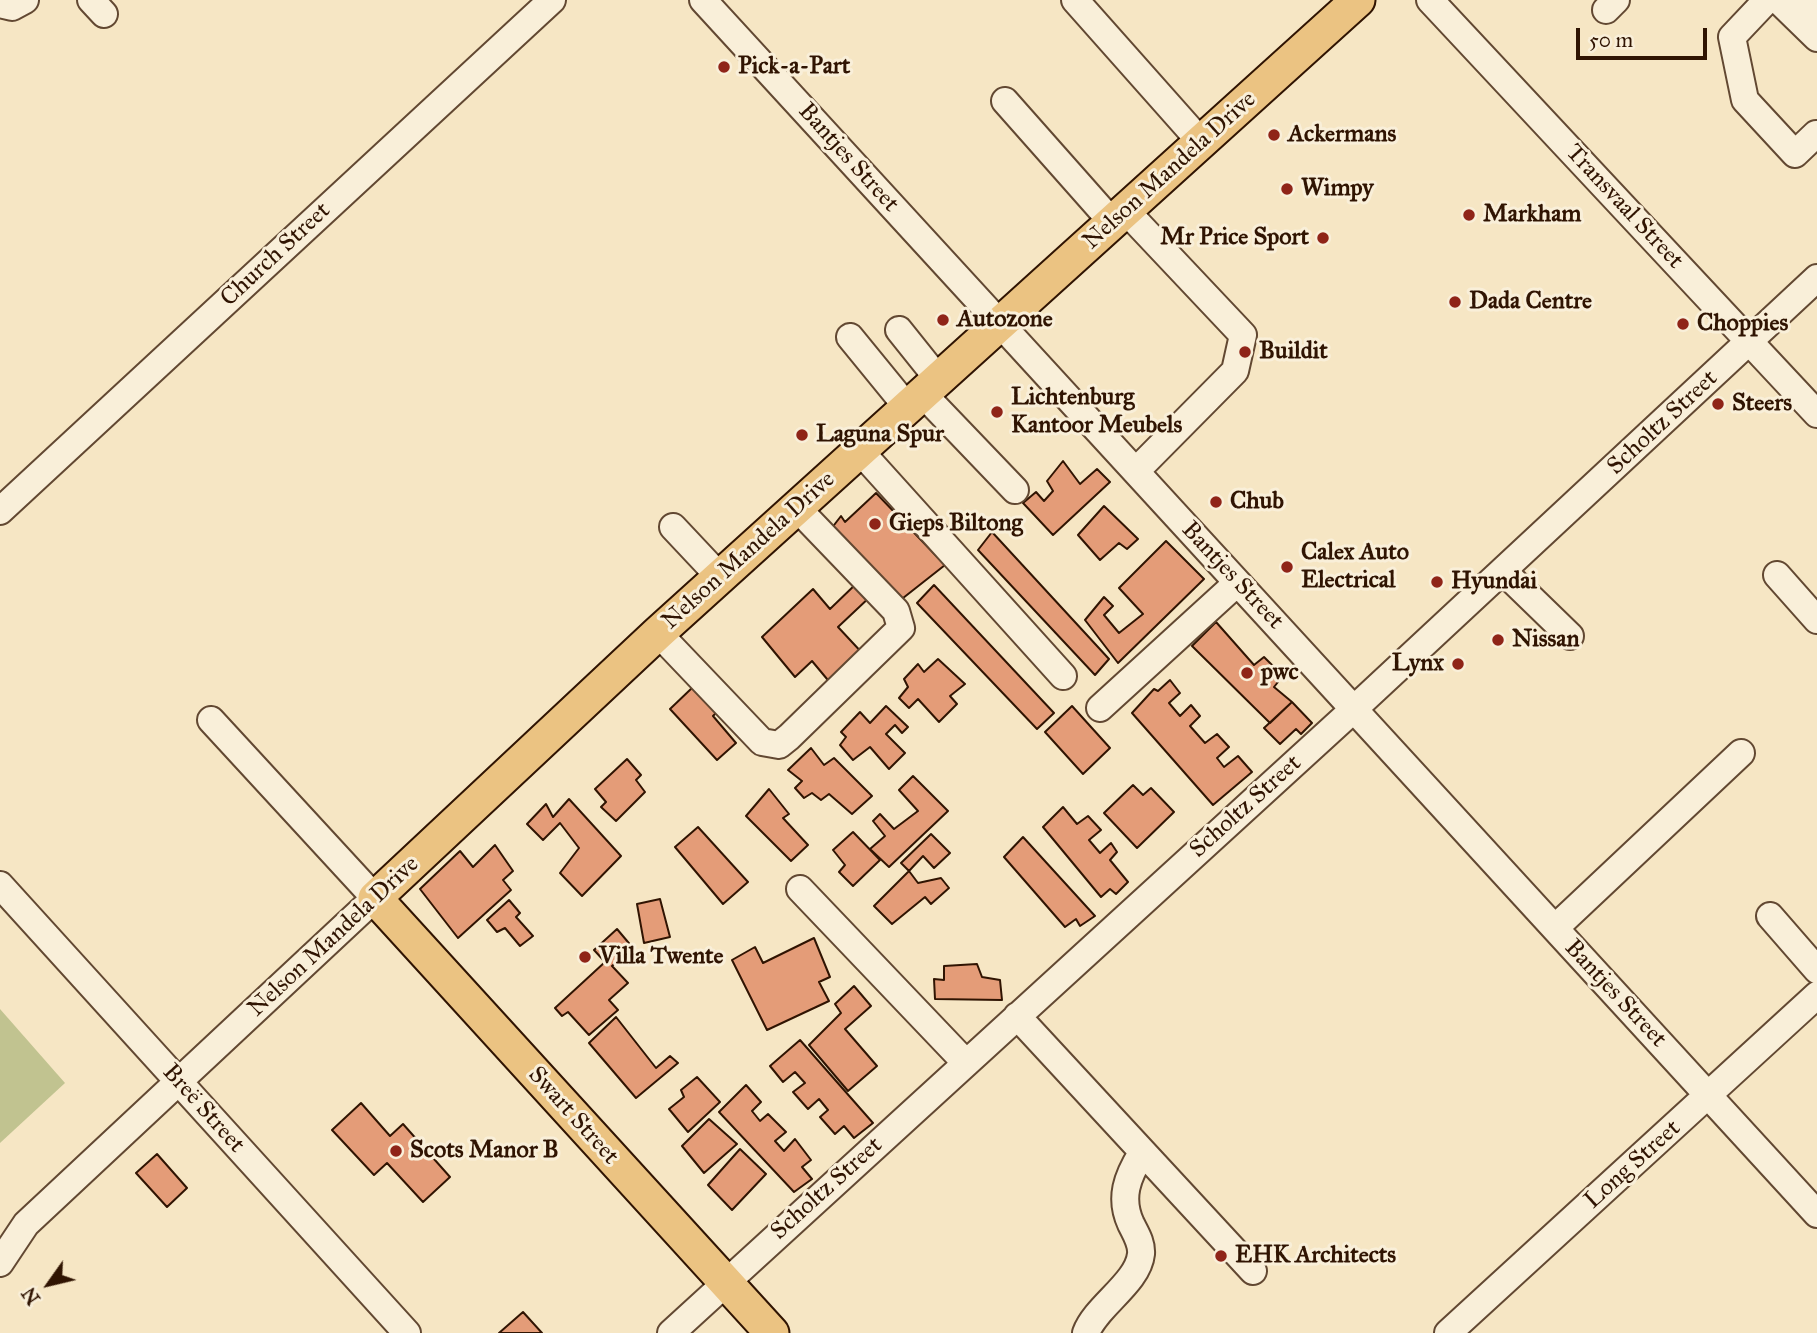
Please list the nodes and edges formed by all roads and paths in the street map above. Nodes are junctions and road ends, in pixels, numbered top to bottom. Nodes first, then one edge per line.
1 (25, 0) edge
2 (552, 0) edge
3 (704, 0) edge
4 (1075, 0) edge
5 (1098, 0) edge
6 (1358, 0) edge
7 (1430, 0) edge
8 (1767, 0) edge
9 (1778, 0) edge
10 (1807, 0) edge
11 (0, 4) edge
12 (1817, 10) edge
13 (1817, 38) edge
14 (1005, 101) dead end
15 (1816, 134) edge
16 (1207, 137) junction
17 (1119, 217) junction
18 (1817, 278) edge
19 (1000, 325) junction
20 (899, 330) dead end
21 (850, 337) dead end
22 (1751, 341) junction
23 (923, 394) junction
24 (1817, 414) edge
25 (860, 451) junction
26 (1136, 471) junction
27 (1014, 490) dead end
28 (797, 508) junction
29 (0, 511) edge
30 (673, 527) dead end
31 (1503, 570) junction
32 (1777, 575) dead end
33 (720, 577) junction
34 (1237, 583) junction
35 (1817, 620) edge
36 (658, 633) junction
37 (1570, 636) dead end
38 (1063, 676) dead end
39 (1100, 708) dead end
40 (1354, 709) junction
41 (211, 720) dead end
42 (1741, 753) dead end
43 (0, 885) edge
44 (800, 889) dead end
45 (375, 898) junction
46 (1770, 916) dead end
47 (1555, 928) junction
48 (1817, 970) edge
49 (1817, 995) edge
50 (1017, 1016) junction
51 (966, 1063) junction
52 (179, 1082) junction
53 (1709, 1096) junction
54 (1142, 1153) junction
55 (1817, 1214) edge
56 (0, 1263) edge
57 (1253, 1271) dead end
58 (725, 1282) junction
59 (407, 1333) edge
60 (671, 1333) edge
61 (772, 1333) edge
62 (1086, 1333) edge
63 (1448, 1333) edge

1 - 11 street
2 - 29 street, Church Street
3 - 19 street, Bantjes Street
4 - 16 street
5 - 16 street
6 - 16 main road, Nelson Mandela Drive
7 - 22 street, Transvaal Street
8 - 15 street
9 - 13 street
10 - 12 street
14 - 17 street
16 - 17 main road, Nelson Mandela Drive
17 - 19 main road, Nelson Mandela Drive
17 - 26 street
18 - 22 street, Scholtz Street
19 - 23 main road, Nelson Mandela Drive
19 - 26 street, Bantjes Street
20 - 23 street
21 - 23 street
22 - 24 street, Transvaal Street
22 - 31 street, Scholtz Street
23 - 25 main road, Nelson Mandela Drive
23 - 27 street
25 - 28 main road, Nelson Mandela Drive
25 - 38 street
26 - 34 street, Bantjes Street
28 - 33 main road, Nelson Mandela Drive
28 - 36 street
30 - 33 street
31 - 37 street
31 - 40 street, Scholtz Street
32 - 35 street
33 - 36 main road, Nelson Mandela Drive
34 - 39 street
34 - 40 street, Bantjes Street
36 - 45 main road, Nelson Mandela Drive
40 - 47 street, Bantjes Street
40 - 50 street, Scholtz Street
41 - 45 street
42 - 47 street
43 - 52 street, Breë Street
44 - 51 street
45 - 52 street, Nelson Mandela Drive
45 - 58 main road, Swart Street
46 - 48 street
47 - 53 street, Bantjes Street
49 - 53 street, Long Street
50 - 51 street, Scholtz Street
50 - 54 street
51 - 58 street, Scholtz Street
52 - 56 street, Nelson Mandela Drive
52 - 59 street, Breë Street
53 - 55 street, Bantjes Street
53 - 63 street, Long Street
54 - 57 street
54 - 62 street
58 - 60 street, Scholtz Street
58 - 61 main road, Swart Street

